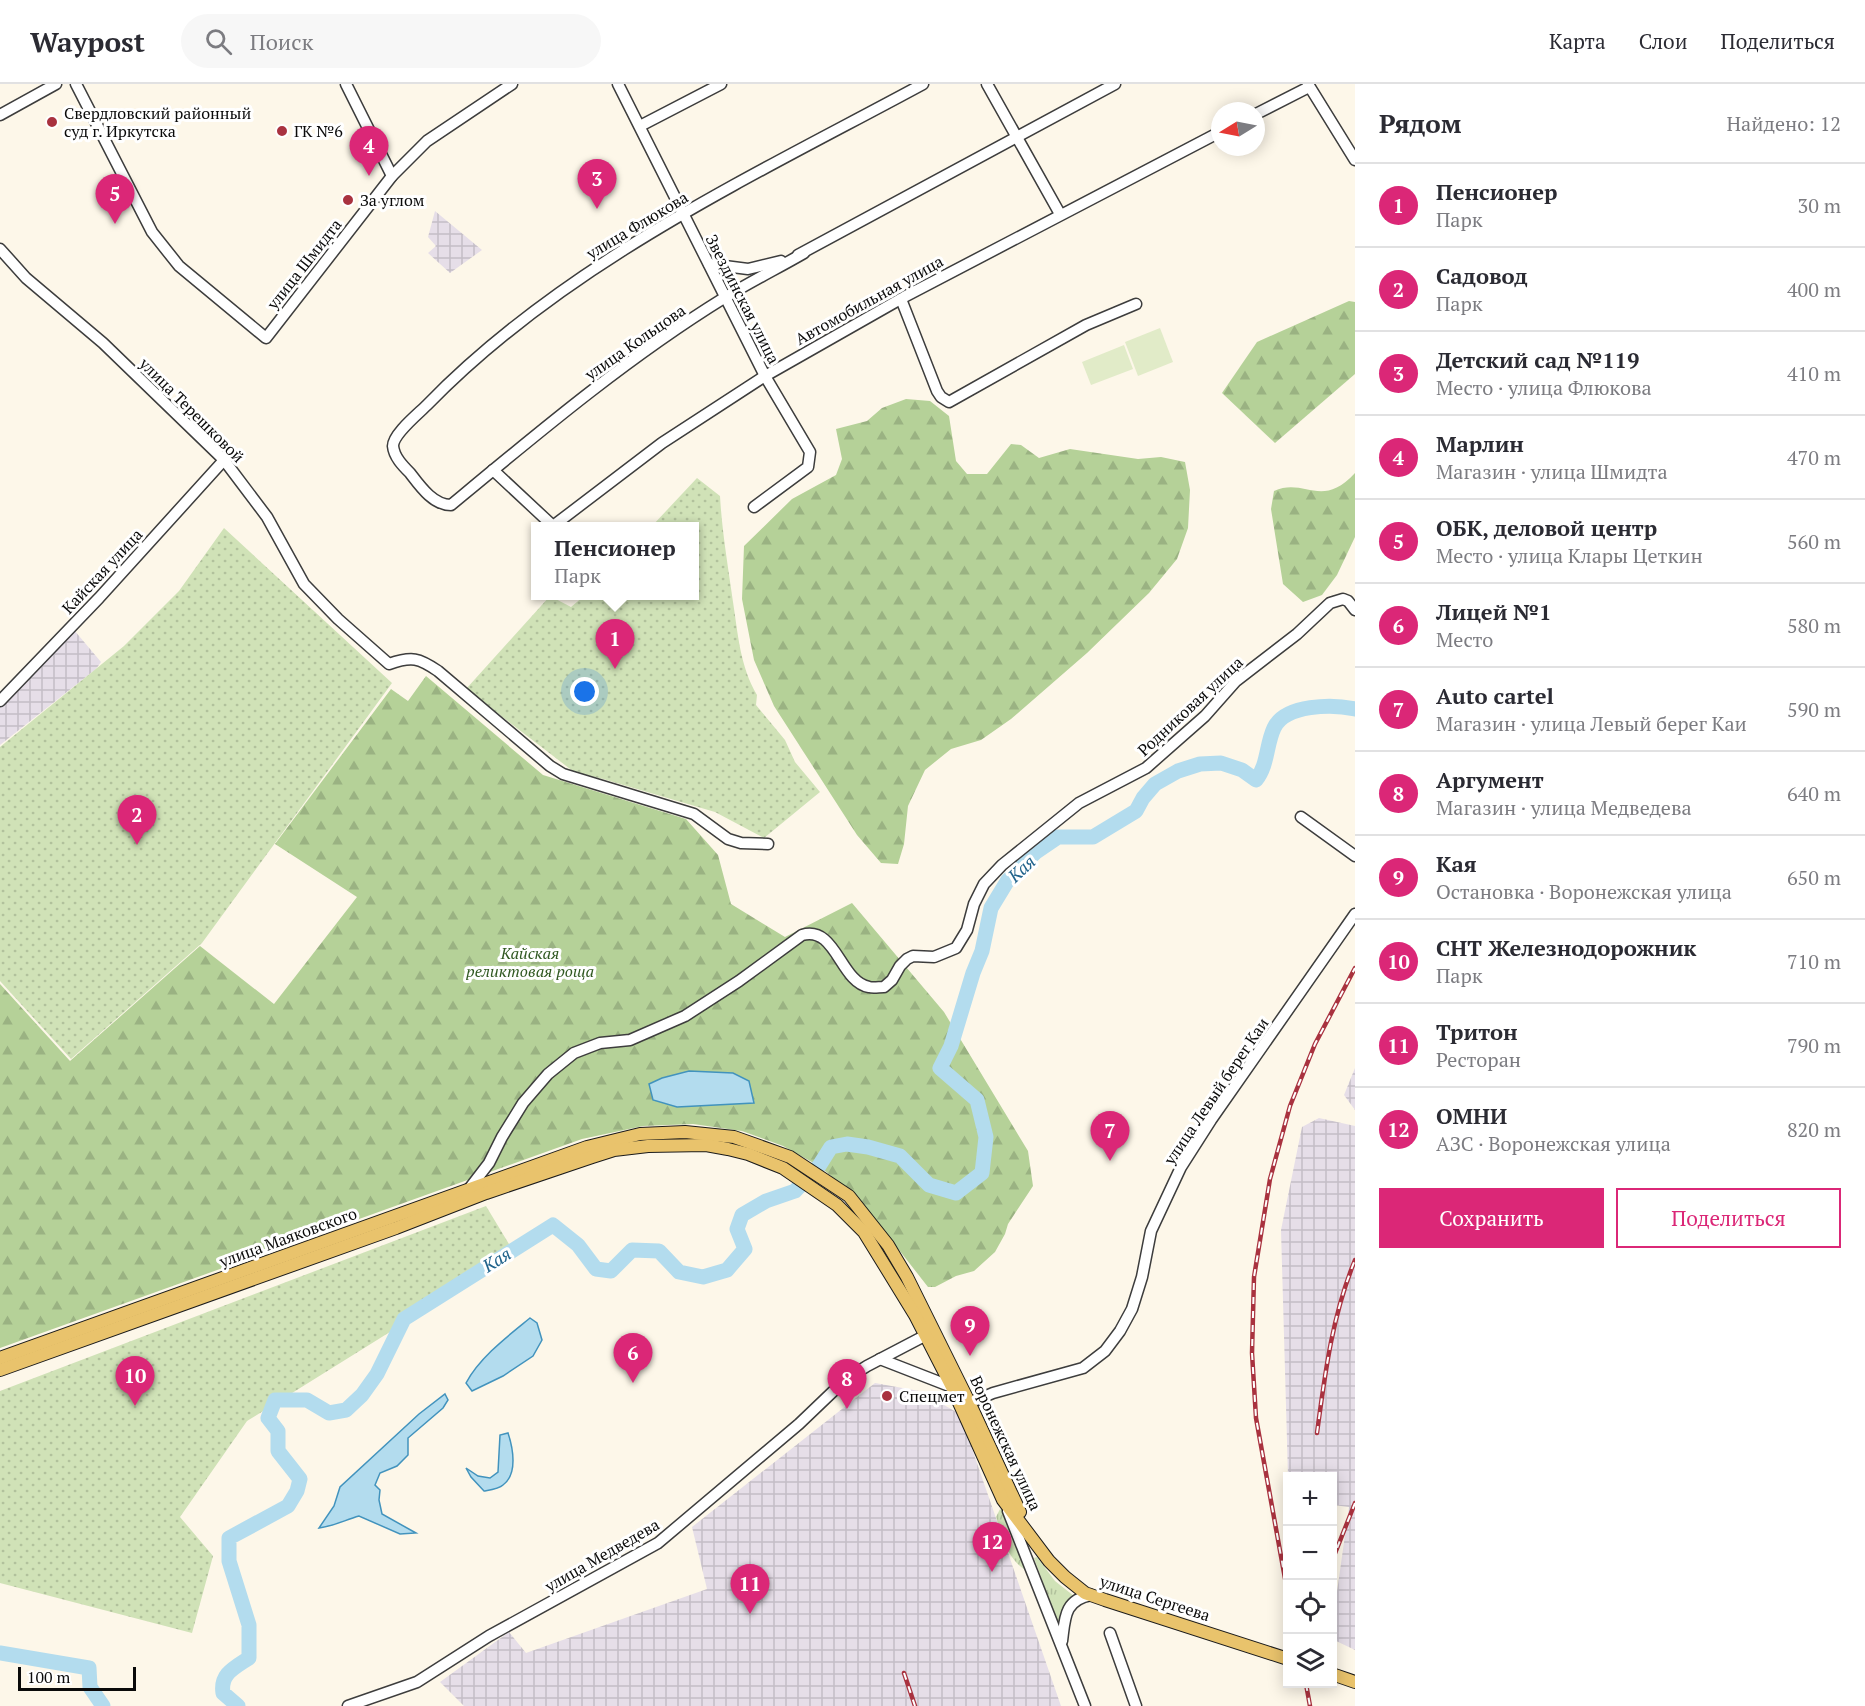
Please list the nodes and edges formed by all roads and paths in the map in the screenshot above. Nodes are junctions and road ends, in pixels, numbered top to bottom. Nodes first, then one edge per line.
1 (56, 84) edge
2 (76, 84) edge
3 (346, 84) edge
4 (512, 84) edge
5 (618, 84) edge
6 (721, 84) edge
7 (923, 84) edge
8 (987, 84) edge
9 (1115, 84) edge
10 (1309, 85) edge
11 (1265, 109) edge
12 (0, 115) edge
13 (640, 126) junction
14 (1017, 136) junction
15 (1211, 137) edge
16 (1355, 160) edge
17 (392, 176) junction
18 (683, 214) junction
19 (1060, 214) junction
20 (0, 249) edge
21 (804, 253) junction
22 (709, 264) junction
23 (725, 297) junction
24 (901, 299) junction
25 (1136, 304) dead end
26 (765, 376) junction
27 (396, 436) joint
28 (224, 460) junction
29 (493, 470) junction
30 (754, 507) dead end
31 (549, 522) edge
32 (558, 522) edge
33 (1355, 610) edge
34 (0, 700) edge
35 (1301, 817) dead end
36 (768, 844) dead end
37 (1355, 856) edge
38 (1355, 914) edge
39 (587, 1147) joint
40 (469, 1189) junction
41 (823, 1195) joint
42 (930, 1333) junction
43 (0, 1358) edge
44 (880, 1359) junction
45 (0, 1370) edge
46 (952, 1387) junction
47 (965, 1404) junction
48 (1003, 1500) junction
49 (1032, 1538) junction
50 (1029, 1564) junction
51 (1091, 1595) junction
52 (1110, 1633) dead end
53 (1062, 1644) junction
54 (1283, 1658) edge
55 (1337, 1676) edge
56 (1355, 1682) edge
57 (348, 1706) edge
58 (1085, 1706) edge
59 (1136, 1706) edge

1 - 12 street
2 - 17 street, улица Шмидта
3 - 17 street
4 - 17 street, улица Шмидта
5 - 13 street, Звездинская улица
6 - 13 street
7 - 18 street, улица Флюкова
8 - 14 street
9 - 14 street, улица Кольцова
10 - 11 street
10 - 16 street
13 - 18 street, Звездинская улица
14 - 19 street
14 - 21 street, улица Кольцова
15 - 19 street, Автомобильная улица
18 - 22 street, Звездинская улица
18 - 27 street, улица Флюкова
19 - 24 street, Автомобильная улица
20 - 28 street, улица Терешковой
21 - 22 street, улица Кольцова
21 - 23 street, улица Кольцова
22 - 23 street, Звездинская улица
23 - 26 street, Звездинская улица
23 - 29 street, улица Кольцова
24 - 25 street
24 - 26 street, Автомобильная улица
26 - 30 street, Звездинская улица
26 - 32 street, Автомобильная улица
27 - 29 street, улица Кольцова
28 - 34 street, Кайская улица
28 - 36 street, улица Терешковой
29 - 31 street
33 - 40 street, Родниковая улица
35 - 37 street
38 - 47 street, улица Левый берег Каи
39 - 40 main road, улица Маяковского
39 - 42 main road, Воронежская улица
40 - 43 main road, улица Маяковского
41 - 42 main road, Воронежская улица
41 - 45 main road, улица Маяковского
42 - 44 street, улица Медведева
42 - 46 main road, Воронежская улица
42 - 47 main road, Воронежская улица
44 - 46 street
44 - 57 street, улица Медведева
46 - 47 main road, Воронежская улица
47 - 48 main road, Воронежская улица
47 - 49 main road, Воронежская улица
48 - 49 main road, Воронежская улица
48 - 50 street
49 - 50 street
49 - 51 main road, улица Сергеева
50 - 53 street
51 - 53 street
51 - 54 main road, улица Сергеева
52 - 59 street
53 - 58 street
55 - 56 main road

